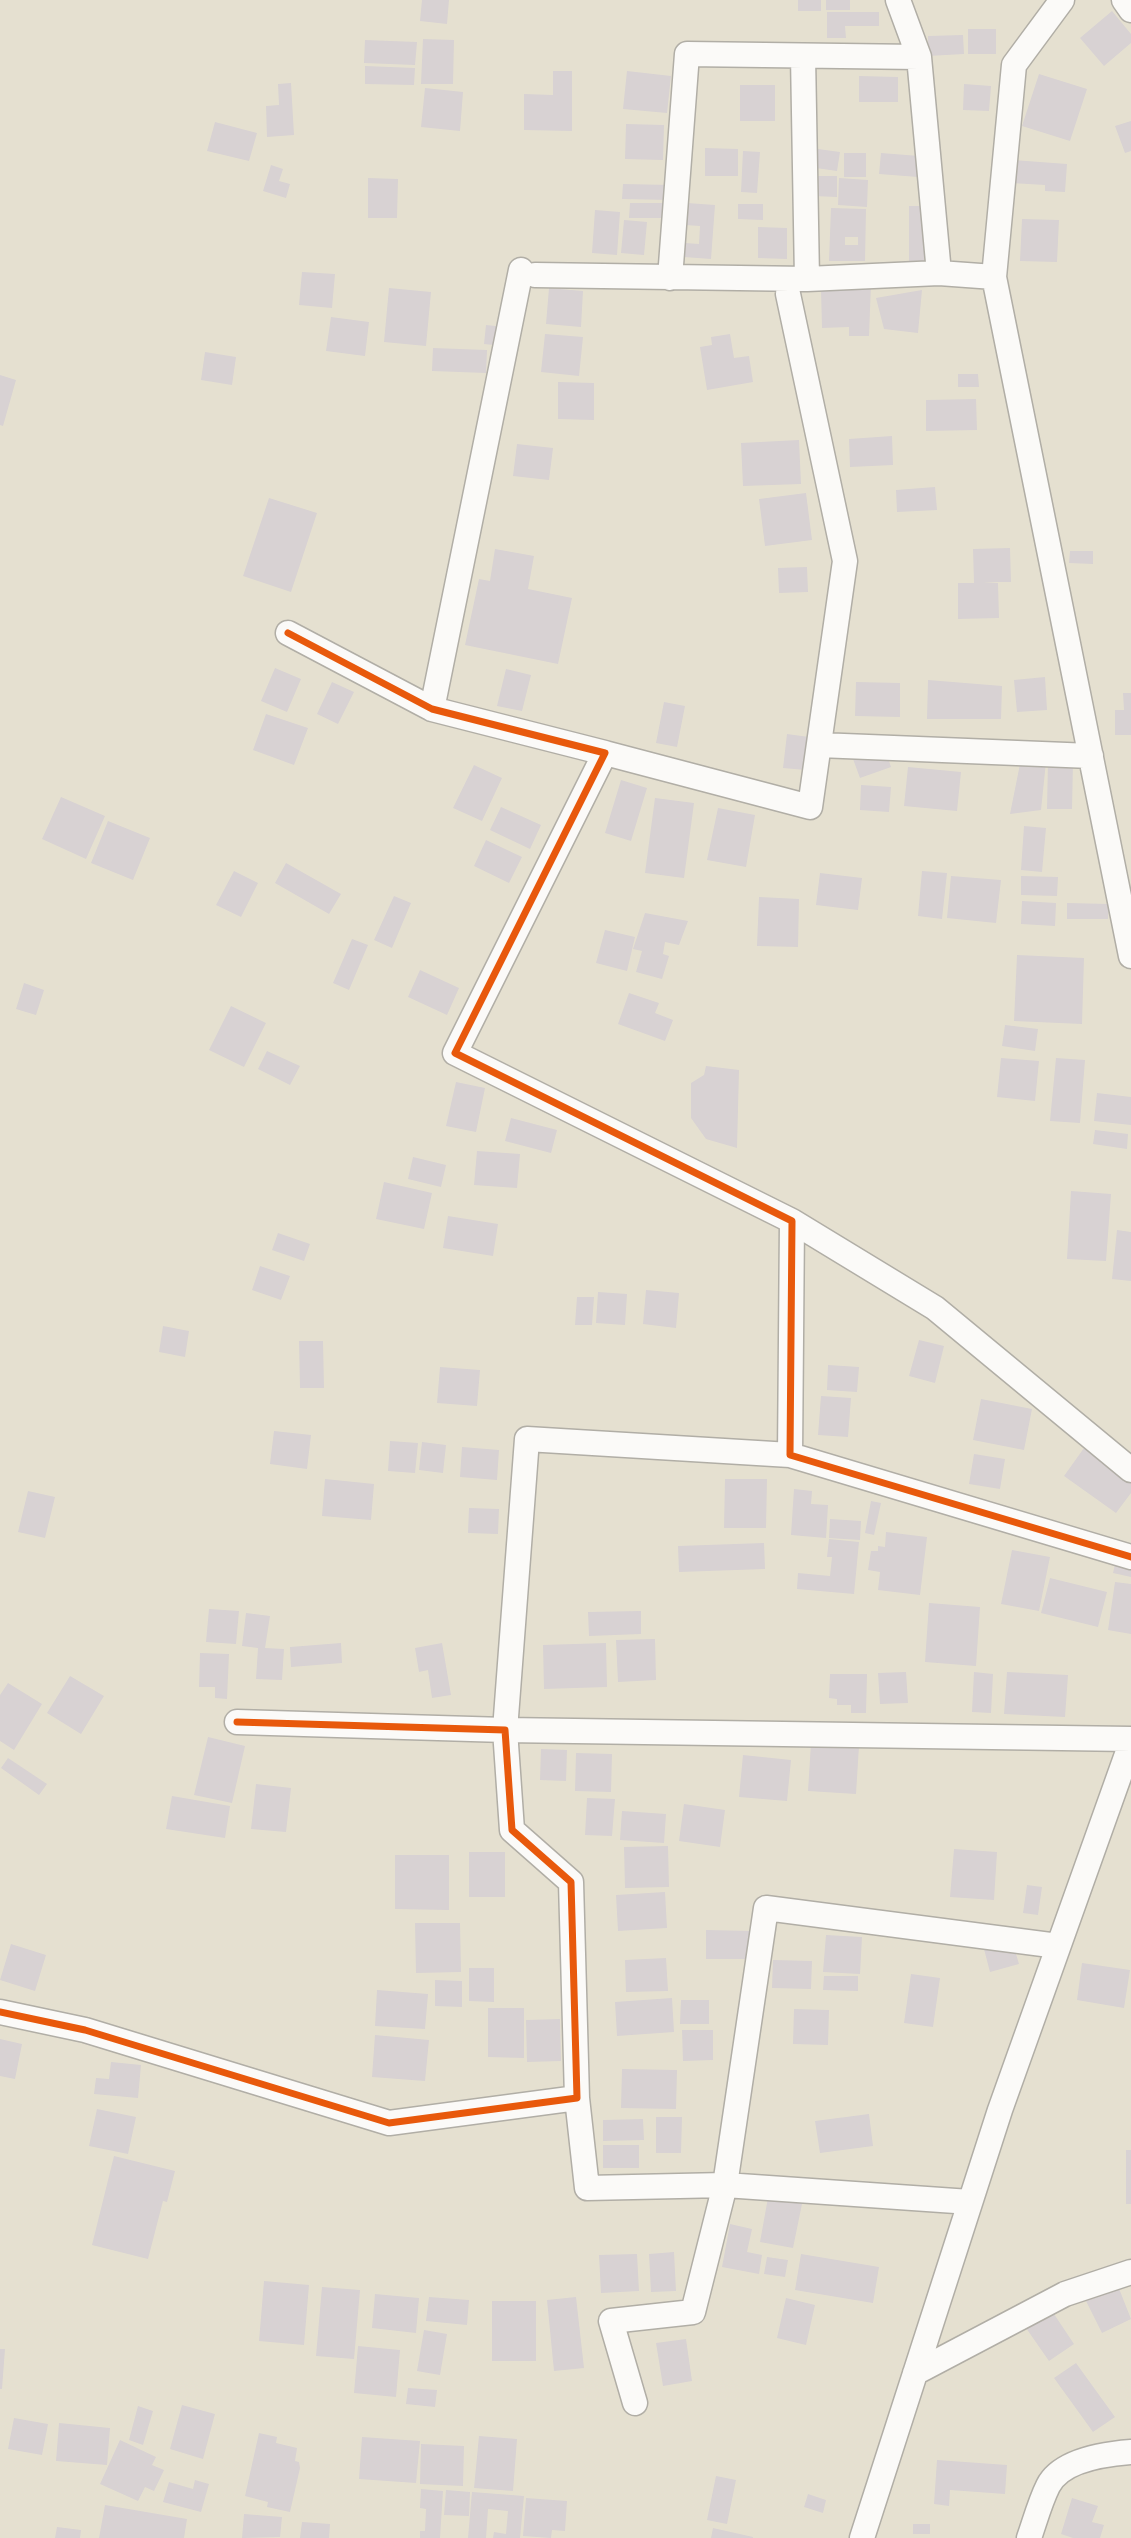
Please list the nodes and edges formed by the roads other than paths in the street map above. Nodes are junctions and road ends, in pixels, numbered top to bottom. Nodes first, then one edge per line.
1 (898, 0) edge
2 (1062, 0) edge
3 (1124, 0) edge
4 (1131, 10) edge
5 (803, 56) junction
6 (919, 57) junction
7 (939, 273) junction
8 (994, 277) junction
9 (670, 278) junction
10 (797, 286) junction
11 (288, 633) dead end
12 (432, 709) junction
13 (819, 745) junction
14 (605, 753) junction
15 (1091, 756) junction
16 (1131, 956) edge
17 (792, 1222) junction
18 (790, 1455) junction
19 (1131, 1470) edge
20 (1131, 1557) edge
21 (237, 1722) dead end
22 (505, 1730) junction
23 (1131, 1741) edge
24 (1058, 1946) junction
25 (0, 2012) edge
26 (577, 2098) junction
27 (725, 2185) junction
28 (970, 2202) junction
29 (1131, 2272) edge
30 (915, 2373) junction
31 (635, 2403) dead end
32 (1131, 2452) edge
33 (862, 2538) edge
34 (1029, 2538) edge

1 - 6 street
2 - 8 street
3 - 4 street
5 - 6 street
5 - 9 street
5 - 10 street
6 - 7 street
7 - 8 street
7 - 10 street
8 - 15 street
9 - 10 street
9 - 12 street
10 - 13 street
11 - 12 street
12 - 14 street
13 - 14 street
13 - 15 street
14 - 17 street
15 - 16 street
17 - 18 street
17 - 19 street
18 - 20 street
18 - 22 street
21 - 22 street
22 - 23 street
22 - 26 street
23 - 24 street
24 - 27 street
24 - 28 street
25 - 26 street
26 - 27 street
27 - 28 street
27 - 31 street
28 - 30 street
29 - 30 street
30 - 33 street
32 - 34 street

